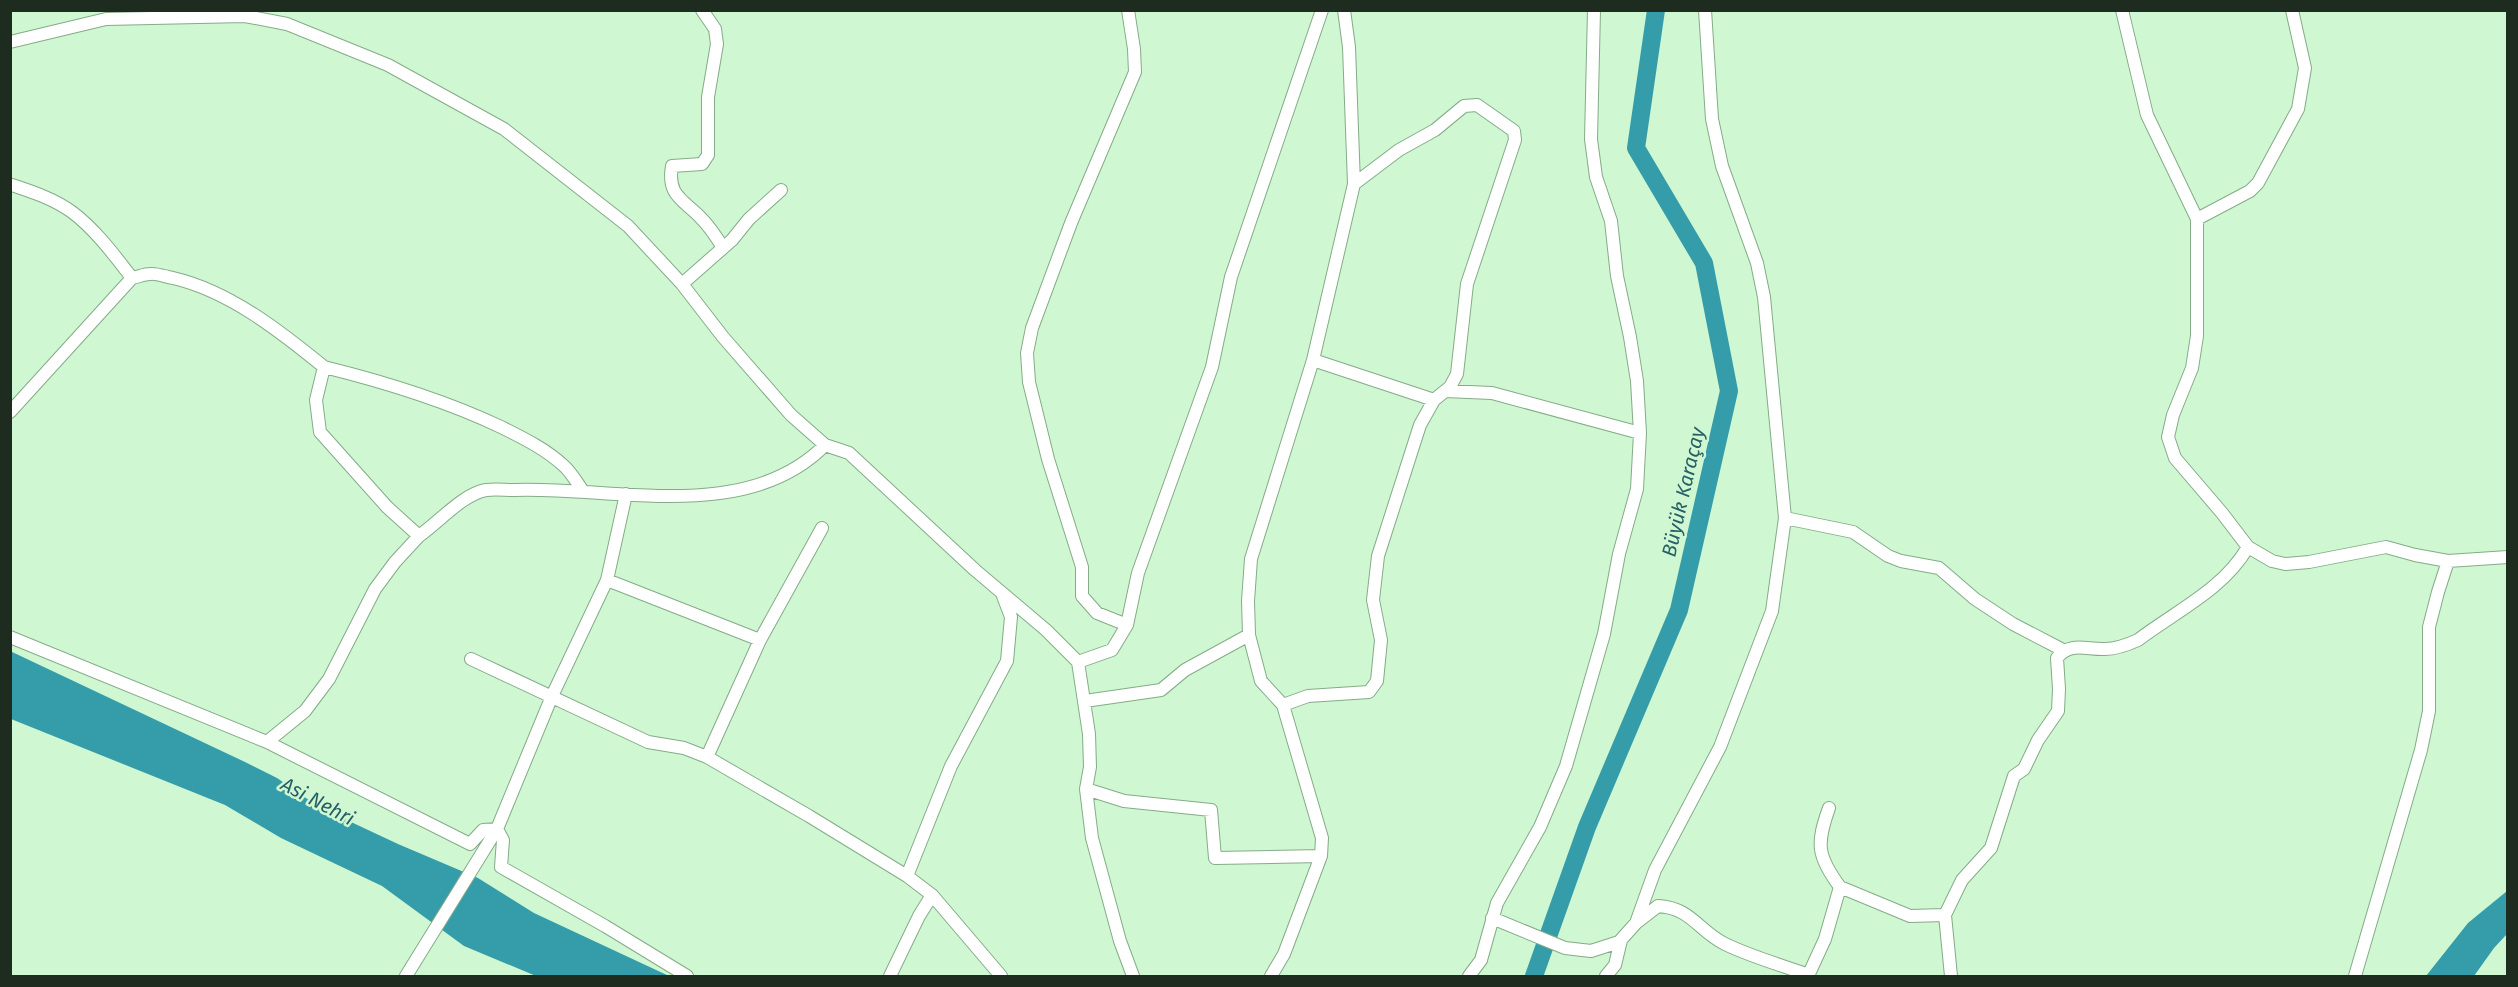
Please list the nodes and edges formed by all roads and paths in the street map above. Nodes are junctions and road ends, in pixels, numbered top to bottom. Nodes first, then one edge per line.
1 (702, 10) edge
2 (1128, 10) edge
3 (1322, 10) edge
4 (1344, 10) edge
5 (1594, 10) edge
6 (1705, 10) edge
7 (2121, 10) edge
8 (2292, 10) edge
9 (10, 42) edge
10 (1353, 184) junction
11 (12, 185) dead end
12 (782, 190) dead end
13 (2197, 219) junction
14 (723, 248) junction
15 (132, 278) junction
16 (682, 284) junction
17 (1313, 360) junction
18 (324, 367) junction
19 (1445, 391) junction
20 (1434, 400) junction
21 (10, 412) edge
22 (1640, 433) junction
23 (825, 446) junction
24 (583, 491) junction
25 (626, 494) junction
26 (1785, 518) junction
27 (822, 528) dead end
28 (419, 536) junction
29 (2248, 547) junction
30 (2508, 557) edge
31 (2448, 561) junction
32 (607, 580) junction
33 (1003, 594) junction
34 (1127, 625) junction
35 (1249, 635) junction
36 (10, 637) edge
37 (760, 640) junction
38 (2062, 650) junction
39 (471, 659) dead end
40 (1078, 662) junction
41 (552, 696) junction
42 (1085, 701) junction
43 (1283, 705) junction
44 (267, 742) junction
45 (707, 757) junction
46 (1086, 789) junction
47 (1829, 808) dead end
48 (497, 829) junction
49 (1322, 856) junction
50 (907, 876) junction
51 (1840, 887) junction
52 (932, 895) junction
53 (1945, 915) junction
54 (1492, 918) junction
55 (1636, 922) junction
56 (1621, 940) junction
57 (406, 976) edge
58 (687, 976) edge
59 (890, 976) edge
60 (1001, 976) edge
61 (1133, 976) edge
62 (1271, 976) edge
63 (1469, 976) edge
64 (1606, 976) edge
65 (1809, 976) edge
66 (1951, 976) edge
67 (2355, 976) edge

1 - 14 street
2 - 34 street
3 - 34 street
4 - 10 street
5 - 22 street
6 - 26 street
7 - 13 street
8 - 13 street
9 - 16 street
10 - 17 street
10 - 19 street
11 - 15 street
12 - 14 street
13 - 29 street
14 - 16 street
15 - 18 street
15 - 21 street
16 - 23 street
17 - 20 street
17 - 35 street
18 - 24 street
18 - 28 street
19 - 20 street
19 - 22 street
20 - 43 street
22 - 54 street
23 - 25 street
23 - 33 street
24 - 25 street
24 - 28 street
25 - 32 street
26 - 38 street
26 - 55 street
27 - 37 street
28 - 44 street
29 - 31 street
29 - 38 street
30 - 31 street
31 - 67 street
32 - 37 street
32 - 41 street
33 - 40 street
33 - 50 street
34 - 40 street
35 - 42 street
35 - 43 street
36 - 44 street
37 - 45 street
38 - 53 street
39 - 41 street
40 - 42 street
41 - 45 street
41 - 48 street
42 - 46 street
43 - 49 street
44 - 48 street
45 - 50 street
46 - 49 street
46 - 61 street
47 - 51 street
48 - 57 street
48 - 58 street
49 - 62 street
50 - 52 street
51 - 53 street
51 - 65 street
52 - 59 street
52 - 60 street
53 - 66 street
54 - 56 street
54 - 63 street
55 - 56 street
55 - 65 street
56 - 64 street

